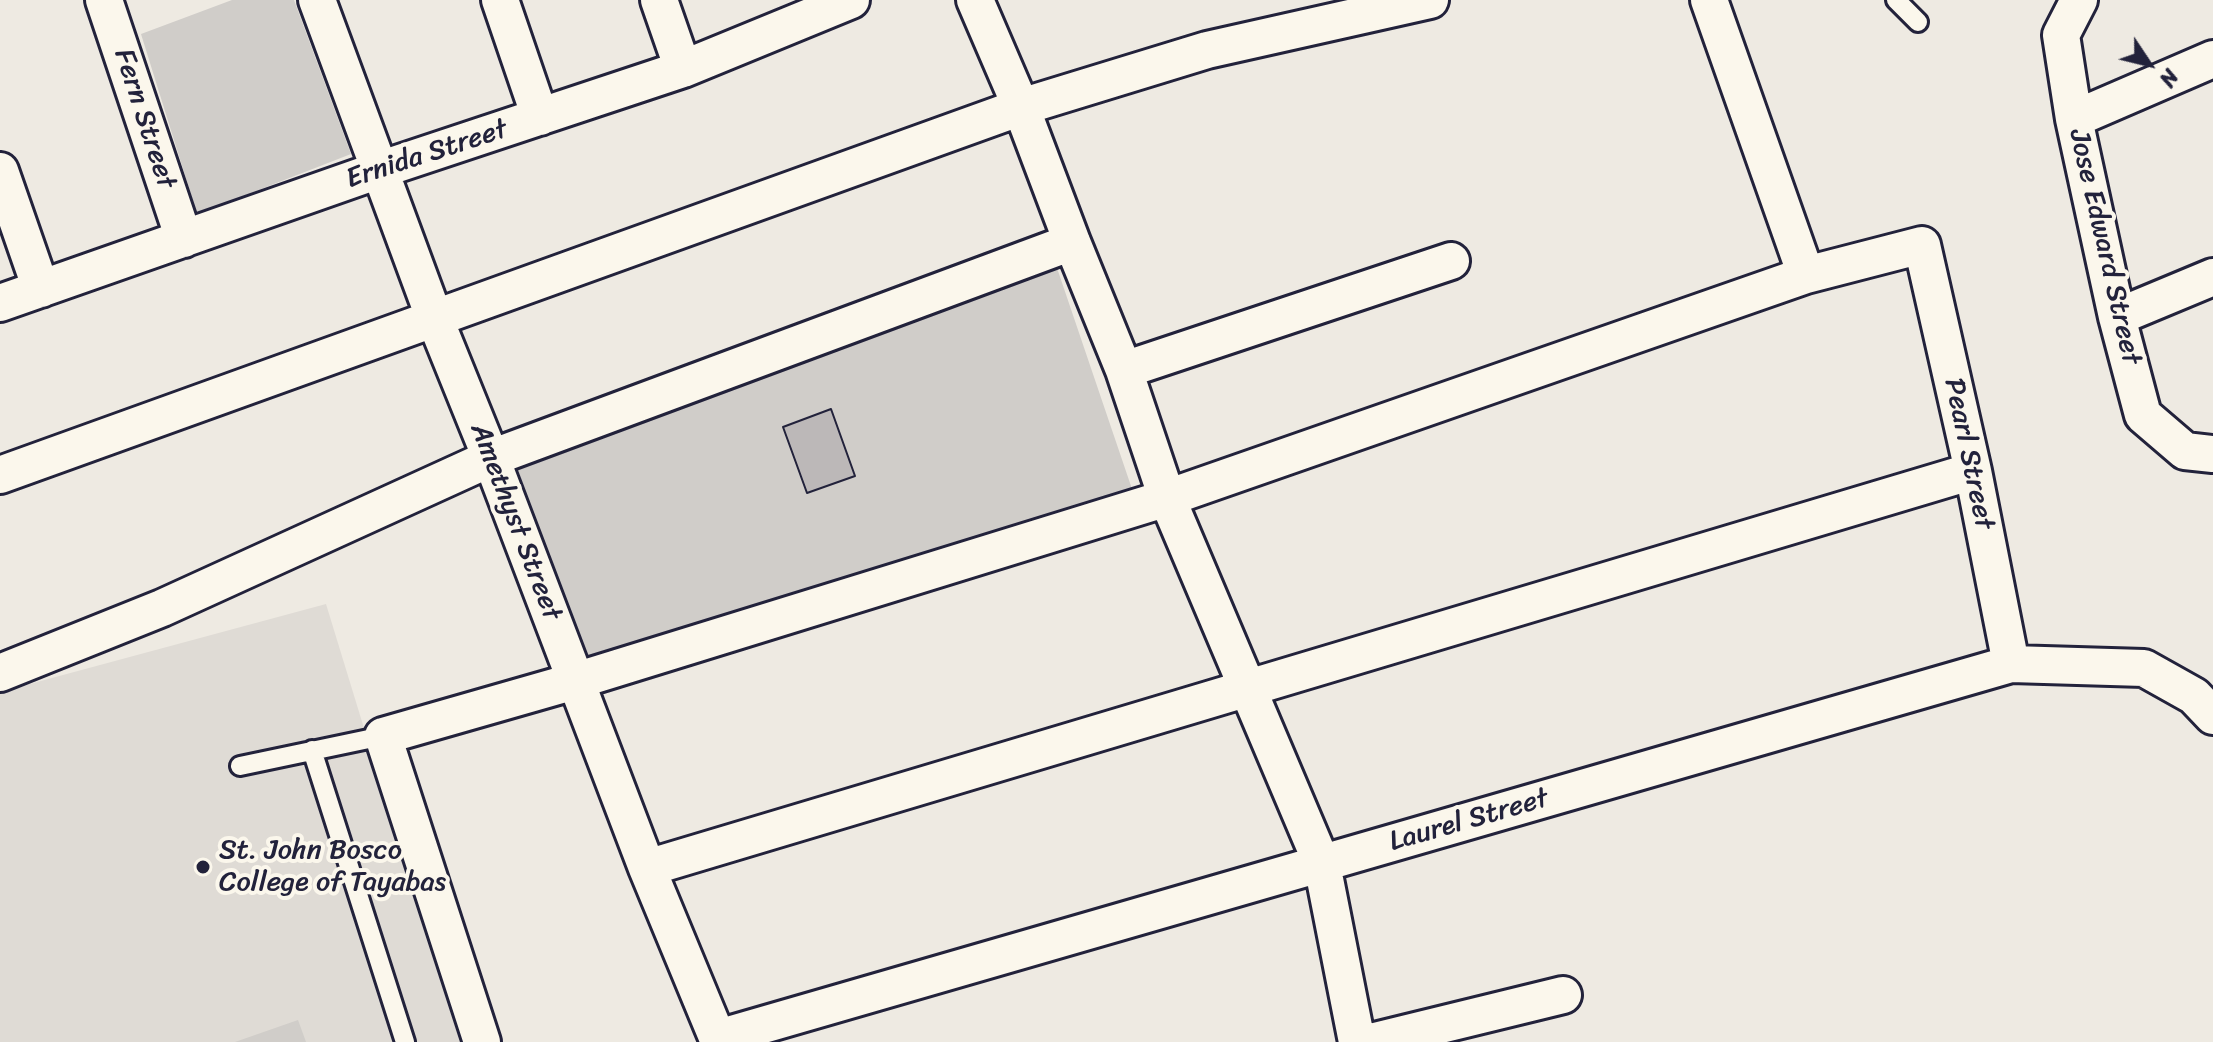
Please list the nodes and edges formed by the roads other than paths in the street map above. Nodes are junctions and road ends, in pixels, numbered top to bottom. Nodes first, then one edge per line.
1 (104, 0) edge
2 (317, 0) edge
3 (500, 0) edge
4 (659, 0) edge
5 (975, 0) edge
6 (1430, 0) edge
7 (1709, 0) edge
8 (1896, 0) edge
9 (2079, 0) edge
10 (832, 4) edge
11 (1918, 22) dead end
12 (2213, 59) edge
13 (683, 69) junction
14 (1021, 107) junction
15 (540, 117) junction
16 (2074, 119) junction
17 (379, 170) junction
18 (0, 171) edge
19 (184, 239) junction
20 (1072, 242) junction
21 (1451, 261) dead end
22 (1806, 275) junction
23 (2213, 277) edge
24 (41, 289) junction
25 (0, 303) edge
26 (434, 317) junction
27 (2117, 317) junction
28 (1124, 370) junction
29 (2213, 454) edge
30 (491, 458) junction
31 (1973, 471) junction
32 (0, 475) edge
33 (1167, 498) junction
34 (2011, 664) junction
35 (0, 673) edge
36 (575, 681) junction
37 (1245, 688) junction
38 (2213, 716) edge
39 (383, 736) junction
40 (312, 750) junction
41 (240, 766) dead end
42 (1322, 864) junction
43 (647, 868) junction
44 (1563, 995) dead end
45 (718, 1040) edge
46 (405, 1042) edge
47 (482, 1042) edge
48 (1357, 1042) edge
49 (1371, 1042) edge

1 - 19 street, Fern Street
2 - 17 street, Amethyst Street
3 - 15 street
4 - 13 street
5 - 14 street
6 - 14 street
7 - 22 street
8 - 11 lane
9 - 16 street, Jose Edward Street
10 - 13 street, Ernida Street
12 - 16 street
13 - 15 street, Ernida Street
14 - 20 street
14 - 26 street
15 - 17 street, Ernida Street
16 - 27 street, Jose Edward Street
17 - 19 street, Ernida Street
17 - 26 street, Amethyst Street
18 - 24 street
19 - 24 street, Ernida Street
20 - 28 street
20 - 30 street
21 - 28 street
22 - 31 street, Pearl Street
22 - 33 street
23 - 27 street
24 - 25 street, Ernida Street
26 - 30 street, Amethyst Street
26 - 32 street
27 - 29 street, Jose Edward Street
28 - 33 street
30 - 35 street
30 - 36 street, Amethyst Street
31 - 34 street, Pearl Street
31 - 37 street
33 - 36 street
33 - 37 street
34 - 38 street, Laurel Street
34 - 42 street, Laurel Street
36 - 39 street
36 - 43 street, Amethyst Street
37 - 42 street
37 - 43 street
39 - 40 lane
39 - 47 street
40 - 41 lane
40 - 46 lane
42 - 45 street, Laurel Street
42 - 48 street
43 - 45 street, Amethyst Street
44 - 49 street

